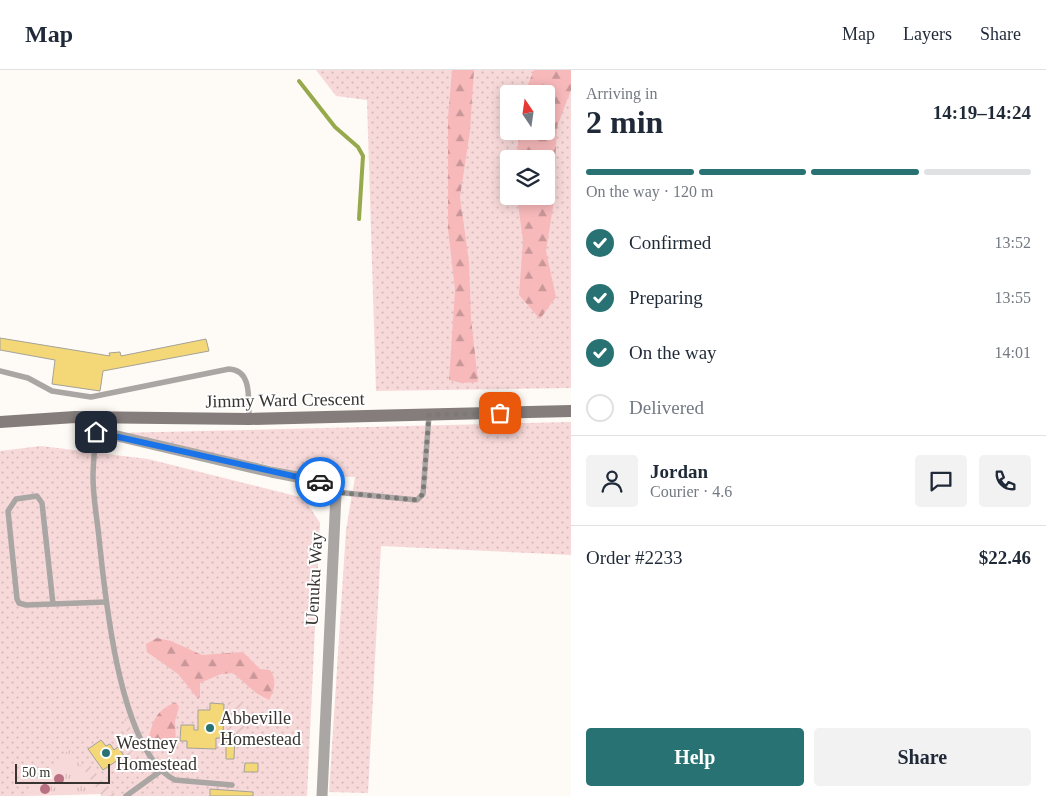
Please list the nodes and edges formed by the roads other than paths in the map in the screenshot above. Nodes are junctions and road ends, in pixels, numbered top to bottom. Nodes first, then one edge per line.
1 (0, 371) edge
2 (571, 412) edge
3 (429, 415) junction
4 (249, 419) junction
5 (0, 422) edge
6 (96, 432) joint
7 (335, 492) junction
8 (106, 602) junction
9 (53, 604) junction
10 (162, 770) junction
11 (232, 785) dead end
12 (126, 796) edge
13 (322, 796) edge

1 - 4 lane
2 - 3 street, Jimmy Ward Crescent
3 - 4 street, Jimmy Ward Crescent
3 - 7 lane
4 - 5 street, Jimmy Ward Crescent
6 - 7 street
6 - 8 lane
7 - 13 street, Uenuku Way
8 - 9 lane
8 - 10 lane
9 - 9 lane
10 - 11 lane
10 - 12 lane

